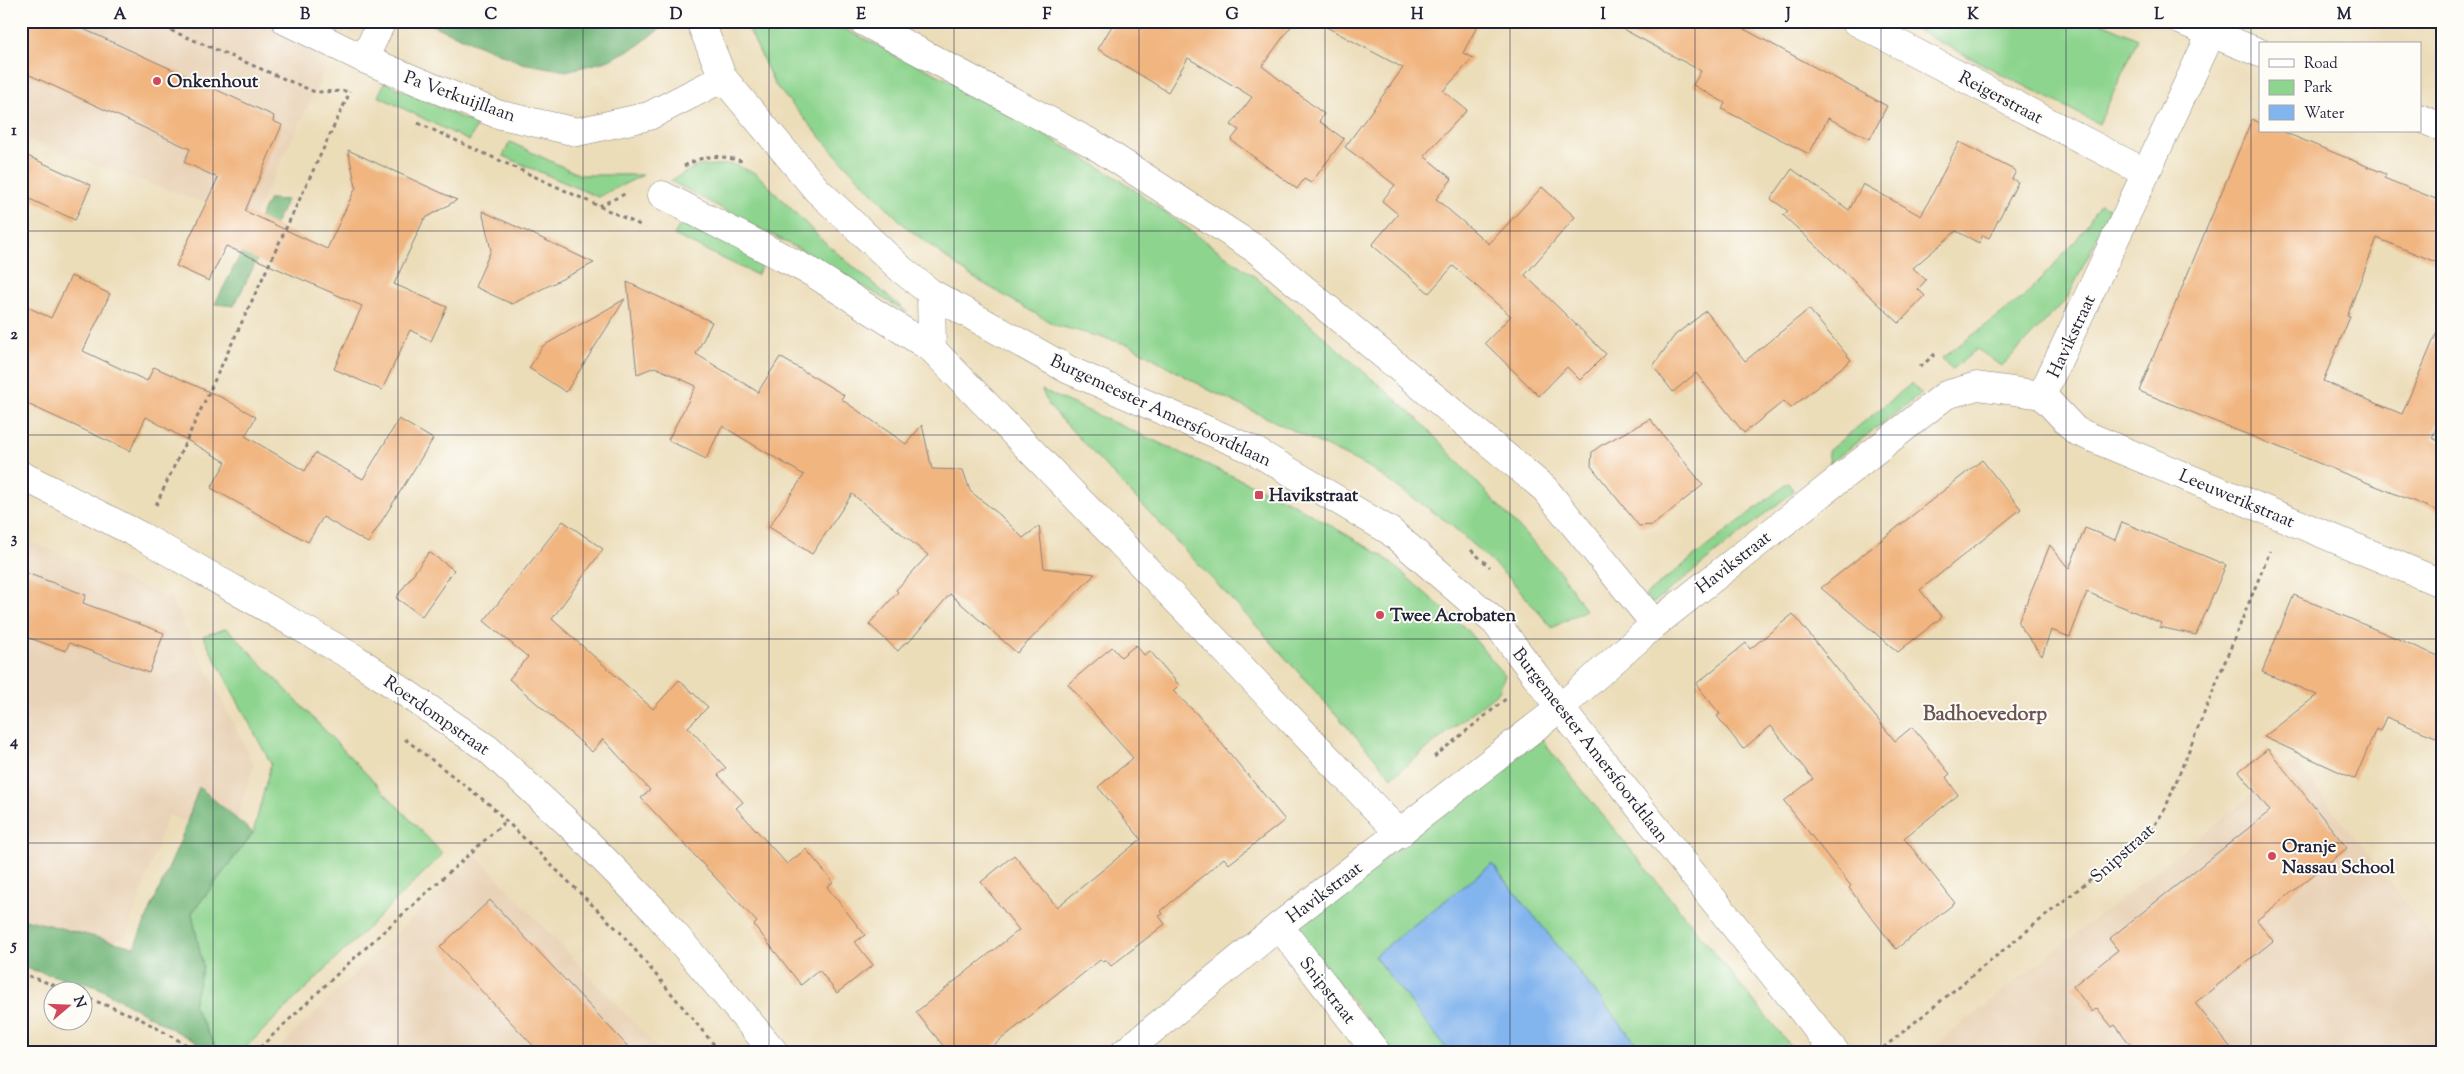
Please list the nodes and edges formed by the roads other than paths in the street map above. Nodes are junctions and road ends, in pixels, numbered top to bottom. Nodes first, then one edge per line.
1 (286, 21) edge
2 (382, 21) edge
3 (700, 21) edge
4 (862, 21) edge
5 (1855, 21) edge
6 (2182, 21) edge
7 (2215, 27) edge
8 (2259, 52) edge
9 (364, 59) junction
10 (723, 78) junction
11 (2422, 119) edge
12 (2443, 128) edge
13 (2146, 174) junction
14 (662, 195) dead end
15 (931, 293) junction
16 (932, 349) junction
17 (2042, 396) junction
18 (21, 475) edge
19 (2443, 584) edge
20 (1655, 624) junction
21 (1560, 708) junction
22 (1400, 834) junction
23 (1279, 926) junction
24 (775, 1053) edge
25 (1124, 1053) edge
26 (1377, 1053) edge
27 (1836, 1053) edge

1 - 9 street, Pa Verkuijllaan
2 - 9 street
3 - 10 street, Burgemeester Amersfoordtlaan
4 - 20 street
5 - 13 street, Reigerstraat
6 - 7 street
7 - 8 street
7 - 13 street, Havikstraat
9 - 10 street, Pa Verkuijllaan
10 - 15 street, Burgemeester Amersfoordtlaan
11 - 12 street
13 - 17 street, Havikstraat
14 - 16 street
15 - 16 street
15 - 21 street, Burgemeester Amersfoordtlaan
16 - 22 street
17 - 19 street, Leeuwerikstraat
17 - 20 street, Havikstraat
18 - 24 street, Roerdompstraat
20 - 21 street, Havikstraat
21 - 22 street, Havikstraat
21 - 27 street, Burgemeester Amersfoordtlaan
22 - 23 street, Havikstraat
23 - 25 street, Havikstraat
23 - 26 street, Snipstraat

